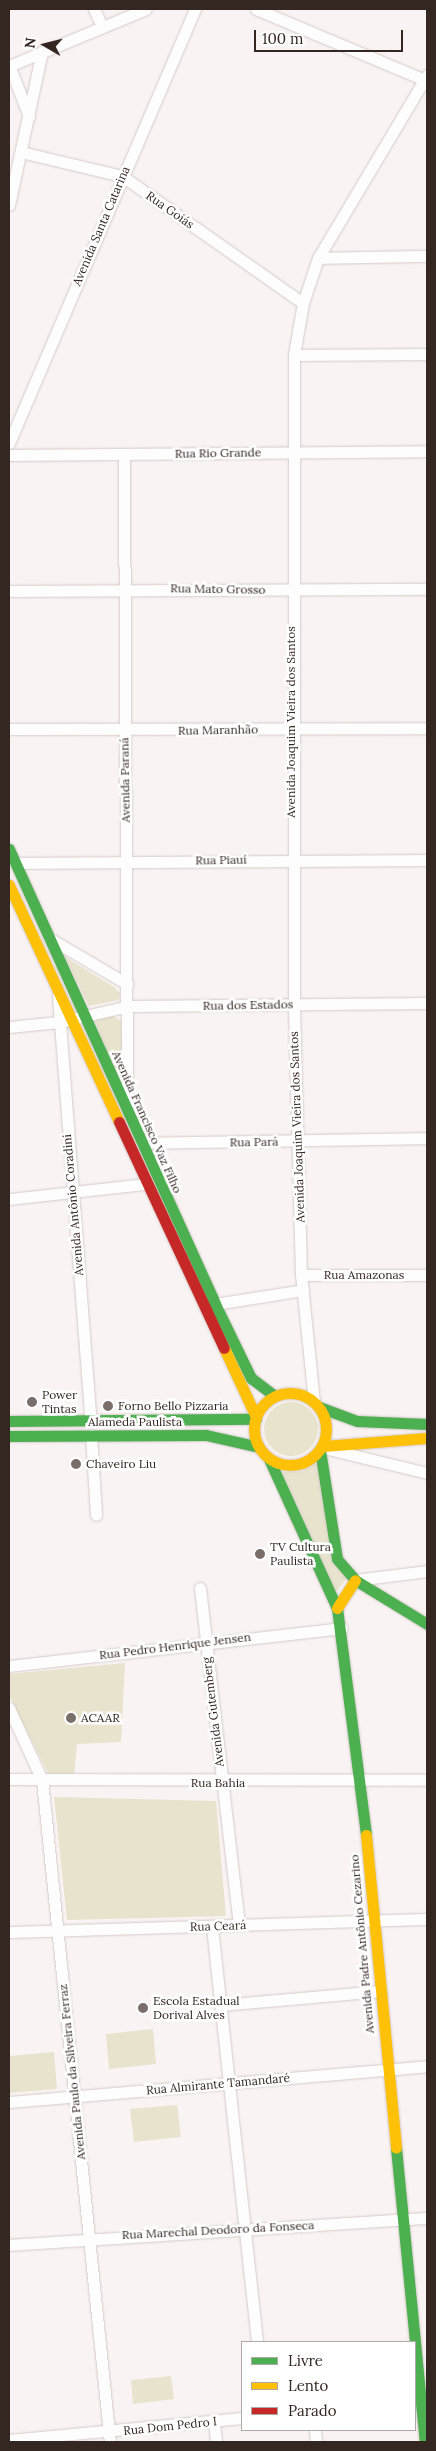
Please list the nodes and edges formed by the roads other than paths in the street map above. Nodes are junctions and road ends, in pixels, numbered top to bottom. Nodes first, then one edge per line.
1 (94, 9) edge
2 (143, 9) edge
3 (195, 9) edge
4 (256, 9) edge
5 (102, 26) junction
6 (42, 51) junction
7 (9, 66) edge
8 (426, 79) edge
9 (29, 116) junction
10 (21, 152) junction
11 (122, 176) junction
12 (9, 205) edge
13 (427, 256) edge
14 (318, 258) junction
15 (303, 303) junction
16 (427, 354) edge
17 (294, 355) junction
18 (9, 443) edge
19 (292, 451) junction
20 (427, 451) edge
21 (124, 454) junction
22 (9, 456) edge
23 (125, 588) junction
24 (427, 589) edge
25 (291, 590) junction
26 (9, 591) edge
27 (427, 728) edge
28 (9, 729) edge
29 (291, 729) junction
30 (125, 732) junction
31 (9, 849) edge
32 (291, 860) junction
33 (427, 860) edge
34 (126, 861) junction
35 (15, 863) junction
36 (9, 885) edge
37 (48, 937) junction
38 (127, 984) junction
39 (57, 988) junction
40 (427, 1003) edge
41 (294, 1004) junction
42 (128, 1006) junction
43 (84, 1015) junction
44 (71, 1019) junction
45 (59, 1022) junction
46 (45, 1024) junction
47 (9, 1027) edge
48 (60, 1037) junction
49 (126, 1106) junction
50 (427, 1138) edge
51 (297, 1142) junction
52 (142, 1143) junction
53 (145, 1184) junction
54 (72, 1192) junction
55 (9, 1199) edge
56 (301, 1275) junction
57 (427, 1275) edge
58 (303, 1290) junction
59 (215, 1304) junction
60 (275, 1396) junction
61 (316, 1404) junction
62 (256, 1418) junction
63 (9, 1421) edge
64 (91, 1422) junction
65 (427, 1424) edge
66 (91, 1435) junction
67 (9, 1436) edge
68 (427, 1438) edge
69 (259, 1447) junction
70 (321, 1448) junction
71 (269, 1459) junction
72 (427, 1473) edge
73 (96, 1515) dead end
74 (427, 1571) edge
75 (355, 1580) junction
76 (200, 1588) dead end
77 (337, 1608) junction
78 (427, 1624) edge
79 (342, 1628) junction
80 (205, 1642) junction
81 (9, 1666) edge
82 (9, 1708) edge
83 (9, 1779) edge
84 (42, 1780) junction
85 (427, 1780) edge
86 (361, 1782) junction
87 (222, 1783) junction
88 (373, 1919) junction
89 (427, 1919) edge
90 (239, 1925) junction
91 (212, 1927) junction
92 (57, 1930) junction
93 (9, 1932) edge
94 (380, 1991) junction
95 (221, 2005) junction
96 (427, 2066) edge
97 (387, 2069) junction
98 (231, 2082) junction
99 (76, 2096) junction
100 (9, 2102) edge
101 (427, 2218) edge
102 (403, 2220) junction
103 (246, 2228) junction
104 (88, 2238) junction
105 (9, 2245) edge
106 (257, 2341) edge
107 (415, 2341) edge
108 (416, 2350) edge
109 (421, 2400) edge
110 (241, 2418) edge
111 (214, 2422) junction
112 (110, 2437) edge
113 (9, 2440) edge
114 (216, 2442) edge
115 (425, 2442) edge

1 - 5 street
2 - 5 street
3 - 11 street, Avenida Santa Catarina
4 - 8 street
5 - 6 street
6 - 7 street
6 - 9 street
7 - 9 street
8 - 14 street, Avenida Joaquim Vieira dos Santos
9 - 10 street
10 - 11 street, Rua Goiás
10 - 12 street
11 - 15 street, Rua Goiás
11 - 18 street, Avenida Santa Catarina
13 - 14 street
14 - 15 street, Avenida Joaquim Vieira dos Santos
15 - 17 street, Avenida Joaquim Vieira dos Santos
16 - 17 street
17 - 19 street, Avenida Joaquim Vieira dos Santos
19 - 20 street, Rua Rio Grande
19 - 21 street, Rua Rio Grande
19 - 25 street, Avenida Joaquim Vieira dos Santos
21 - 22 street, Rua Rio Grande
21 - 23 street, Avenida Paraná
23 - 25 street, Rua Mato Grosso
23 - 26 street, Rua Mato Grosso
23 - 30 street, Avenida Paraná
24 - 25 street, Rua Mato Grosso
25 - 29 street, Avenida Joaquim Vieira dos Santos
27 - 29 street, Rua Maranhão
28 - 30 street, Rua Maranhão
29 - 30 street, Rua Maranhão
29 - 32 street, Avenida Joaquim Vieira dos Santos
30 - 34 street, Avenida Paraná
31 - 35 main road, Avenida Francisco Vaz Filho
32 - 33 street, Rua Piauí
32 - 34 street, Rua Piauí
32 - 41 street, Avenida Joaquim Vieira dos Santos
34 - 35 street, Rua Piauí
34 - 38 street, Avenida Paraná
35 - 37 main road, Avenida Francisco Vaz Filho
36 - 39 main road
37 - 38 street
37 - 43 main road, Avenida Francisco Vaz Filho
38 - 42 street, Avenida Paraná
39 - 44 main road
39 - 45 street, Avenida Antônio Coradini
40 - 41 street, Rua dos Estados
41 - 42 street, Rua dos Estados
41 - 51 street, Avenida Joaquim Vieira dos Santos
42 - 43 street, Rua dos Estados
42 - 49 street, Avenida Paraná
43 - 44 street, Rua dos Estados
43 - 49 main road, Avenida Francisco Vaz Filho
44 - 45 street, Rua dos Estados
44 - 53 main road
45 - 46 street, Rua dos Estados
45 - 48 street, Avenida Antônio Coradini
46 - 47 street, Rua dos Estados
46 - 48 street
48 - 54 street, Avenida Antônio Coradini
49 - 52 main road, Avenida Francisco Vaz Filho
50 - 51 street, Rua Pará
51 - 52 street, Rua Pará
51 - 56 street, Avenida Joaquim Vieira dos Santos
52 - 59 main road, Avenida Francisco Vaz Filho
53 - 54 street
53 - 62 main road
54 - 55 street
54 - 64 street, Avenida Antônio Coradini
56 - 57 street, Rua Amazonas
56 - 58 street, Avenida Joaquim Vieira dos Santos
58 - 59 street
58 - 61 street, Avenida Joaquim Vieira dos Santos
59 - 60 main road, Avenida Francisco Vaz Filho
60 - 61 main road
60 - 62 main road
61 - 65 main road
61 - 70 main road
62 - 64 main road, Alameda Paulista
62 - 69 main road
63 - 64 main road, Alameda Paulista
66 - 67 main road, Alameda Paulista
66 - 69 main road, Alameda Paulista
66 - 73 street
68 - 70 main road
69 - 71 main road
70 - 71 main road
70 - 72 street
70 - 75 main road
71 - 77 main road, Avenida Padre Antônio Cezarino
74 - 75 street
75 - 77 main road
75 - 78 main road
76 - 80 street, Avenida Gutemberg
77 - 79 main road, Avenida Padre Antônio Cezarino
79 - 80 street, Rua Pedro Henrique Jensen
79 - 86 main road, Avenida Padre Antônio Cezarino
80 - 81 street, Rua Pedro Henrique Jensen
80 - 87 street, Avenida Gutemberg
82 - 84 street, Avenida Paulo da Silveira Ferraz
83 - 84 street, Rua Bahia
84 - 87 street, Rua Bahia
84 - 92 street, Avenida Paulo da Silveira Ferraz
85 - 86 street, Rua Bahia
86 - 87 street, Rua Bahia
86 - 88 main road, Avenida Padre Antônio Cezarino
87 - 90 street, Avenida Gutemberg
88 - 89 street, Rua Ceará
88 - 90 street, Rua Ceará
88 - 94 main road, Avenida Padre Antônio Cezarino
90 - 91 street, Rua Ceará
91 - 92 street, Rua Ceará
91 - 95 street
92 - 93 street, Rua Ceará
92 - 99 street, Avenida Paulo da Silveira Ferraz
94 - 95 street
94 - 97 main road, Avenida Padre Antônio Cezarino
95 - 98 street
96 - 97 street, Rua Almirante Tamandaré
97 - 98 street, Rua Almirante Tamandaré
97 - 102 main road, Avenida Padre Antônio Cezarino
98 - 99 street, Rua Almirante Tamandaré
98 - 103 street
99 - 100 street, Rua Almirante Tamandaré
99 - 104 street, Avenida Paulo da Silveira Ferraz
101 - 102 street, Rua Marechal Deodoro da Fonseca
102 - 103 street, Rua Marechal Deodoro da Fonseca
102 - 107 main road, Avenida Padre Antônio Cezarino
103 - 104 street, Rua Marechal Deodoro da Fonseca
103 - 106 street
104 - 105 street, Rua Marechal Deodoro da Fonseca
104 - 112 street, Avenida Paulo da Silveira Ferraz
108 - 109 main road, Avenida Padre Antônio Cezarino
109 - 115 main road, Avenida Padre Antônio Cezarino
110 - 111 street, Rua Dom Pedro I
111 - 112 street, Rua Dom Pedro I
111 - 114 street
112 - 113 street, Rua Dom Pedro I

